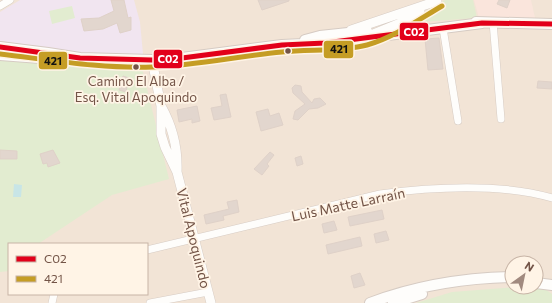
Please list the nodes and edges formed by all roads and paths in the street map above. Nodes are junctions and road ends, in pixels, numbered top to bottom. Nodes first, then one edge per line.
1 (10, 0) edge
2 (437, 0) edge
3 (0, 6) edge
4 (482, 22) junction
5 (493, 22) junction
6 (552, 24) edge
7 (443, 28) junction
8 (384, 29) junction
9 (343, 34) junction
10 (365, 38) junction
11 (282, 45) junction
12 (0, 47) edge
13 (0, 55) edge
14 (66, 57) junction
15 (152, 60) junction
16 (501, 118) dead end
17 (458, 121) dead end
18 (552, 198) edge
19 (196, 240) junction
20 (148, 250) edge
21 (504, 278) edge
22 (504, 283) edge
23 (208, 292) junction
24 (150, 303) edge
25 (211, 303) edge
26 (370, 303) edge
27 (393, 303) edge

1 - 3 street
2 - 8 street
2 - 9 street
4 - 5 main road
4 - 7 main road
4 - 8 main road
5 - 6 main road
5 - 16 street
7 - 10 main road
7 - 17 street
8 - 9 main road
8 - 10 street
9 - 11 main road
10 - 11 main road
11 - 15 main road
12 - 14 main road
13 - 14 main road
14 - 15 main road
15 - 19 street, Vital Apoquindo
18 - 19 street, Luis Matte Larraín
19 - 20 street, Luis Matte Larraín
19 - 23 street, Vital Apoquindo
21 - 26 main road
22 - 27 main road
23 - 24 street
23 - 25 street, Vital Apoquindo

